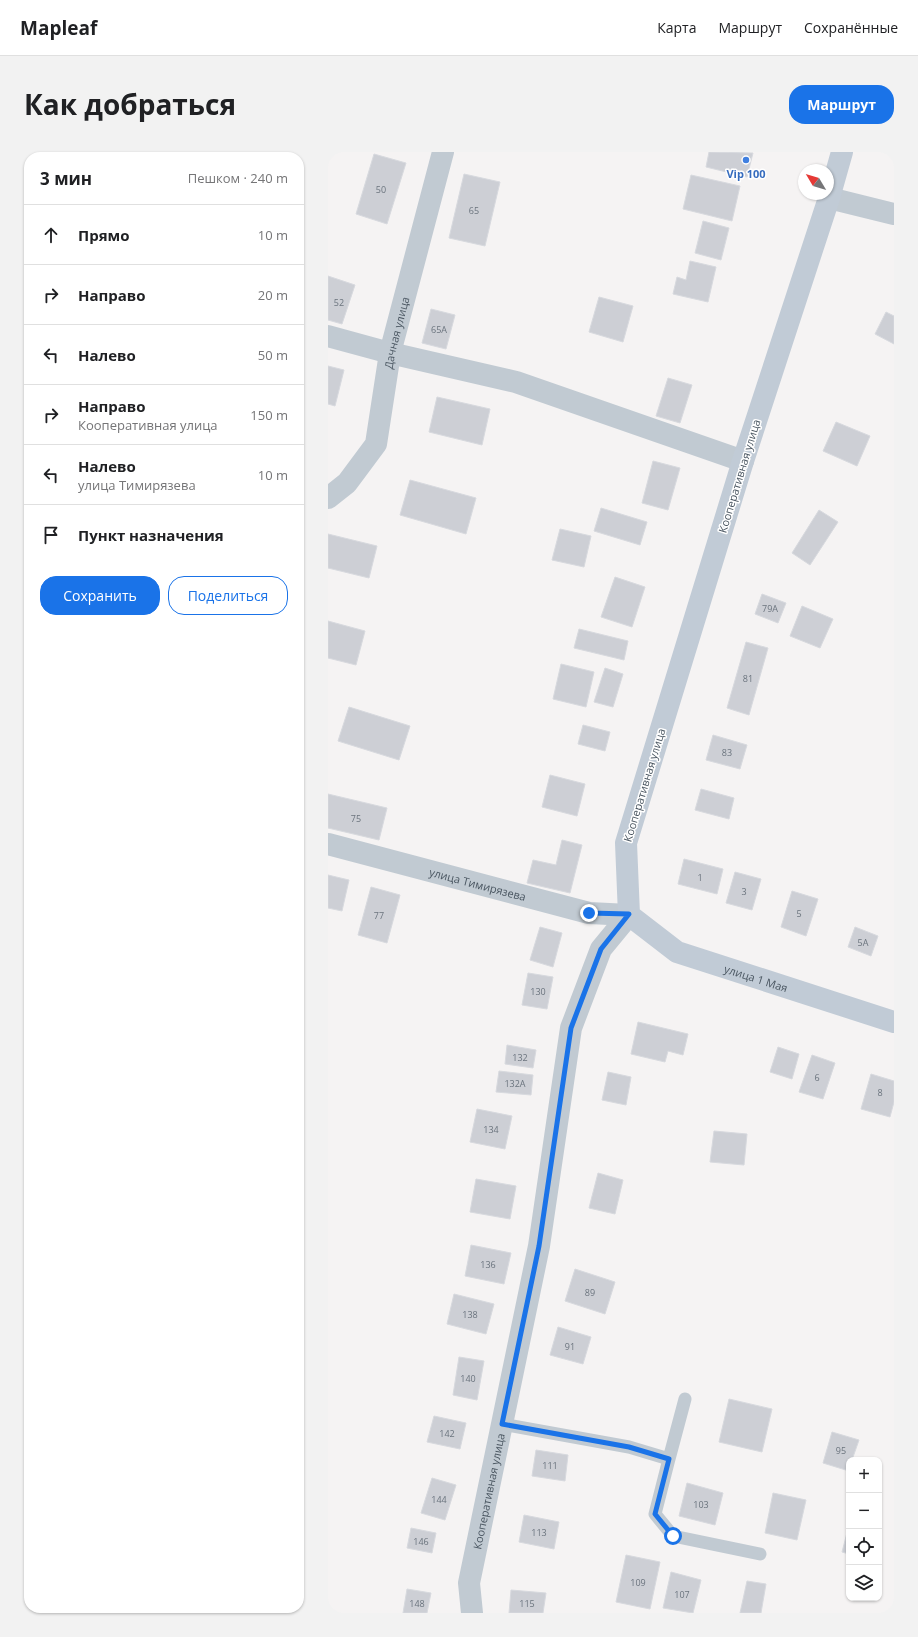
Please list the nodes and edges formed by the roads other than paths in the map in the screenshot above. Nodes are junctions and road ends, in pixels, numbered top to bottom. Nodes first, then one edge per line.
1 (442, 152) edge
2 (842, 152) edge
3 (834, 180) edge
4 (834, 199) edge
5 (828, 200) edge
6 (894, 214) edge
7 (328, 336) edge
8 (390, 353) junction
9 (743, 461) junction
10 (328, 498) edge
11 (328, 844) edge
12 (629, 914) junction
13 (894, 1022) edge
14 (685, 1399) dead end
15 (502, 1424) junction
16 (669, 1459) junction
17 (760, 1554) dead end
18 (472, 1613) edge

1 - 8 street, Дачная улица
2 - 3 street, Кооперативная улица
4 - 6 street
5 - 9 street, Кооперативная улица
7 - 8 street
8 - 9 street
8 - 10 street, Дачная улица
9 - 12 street, Кооперативная улица
11 - 12 street, улица Тимирязева
12 - 13 street, улица 1 Мая
12 - 15 street, Кооперативная улица
14 - 16 lane
15 - 16 lane
15 - 18 street, Кооперативная улица
16 - 17 lane

